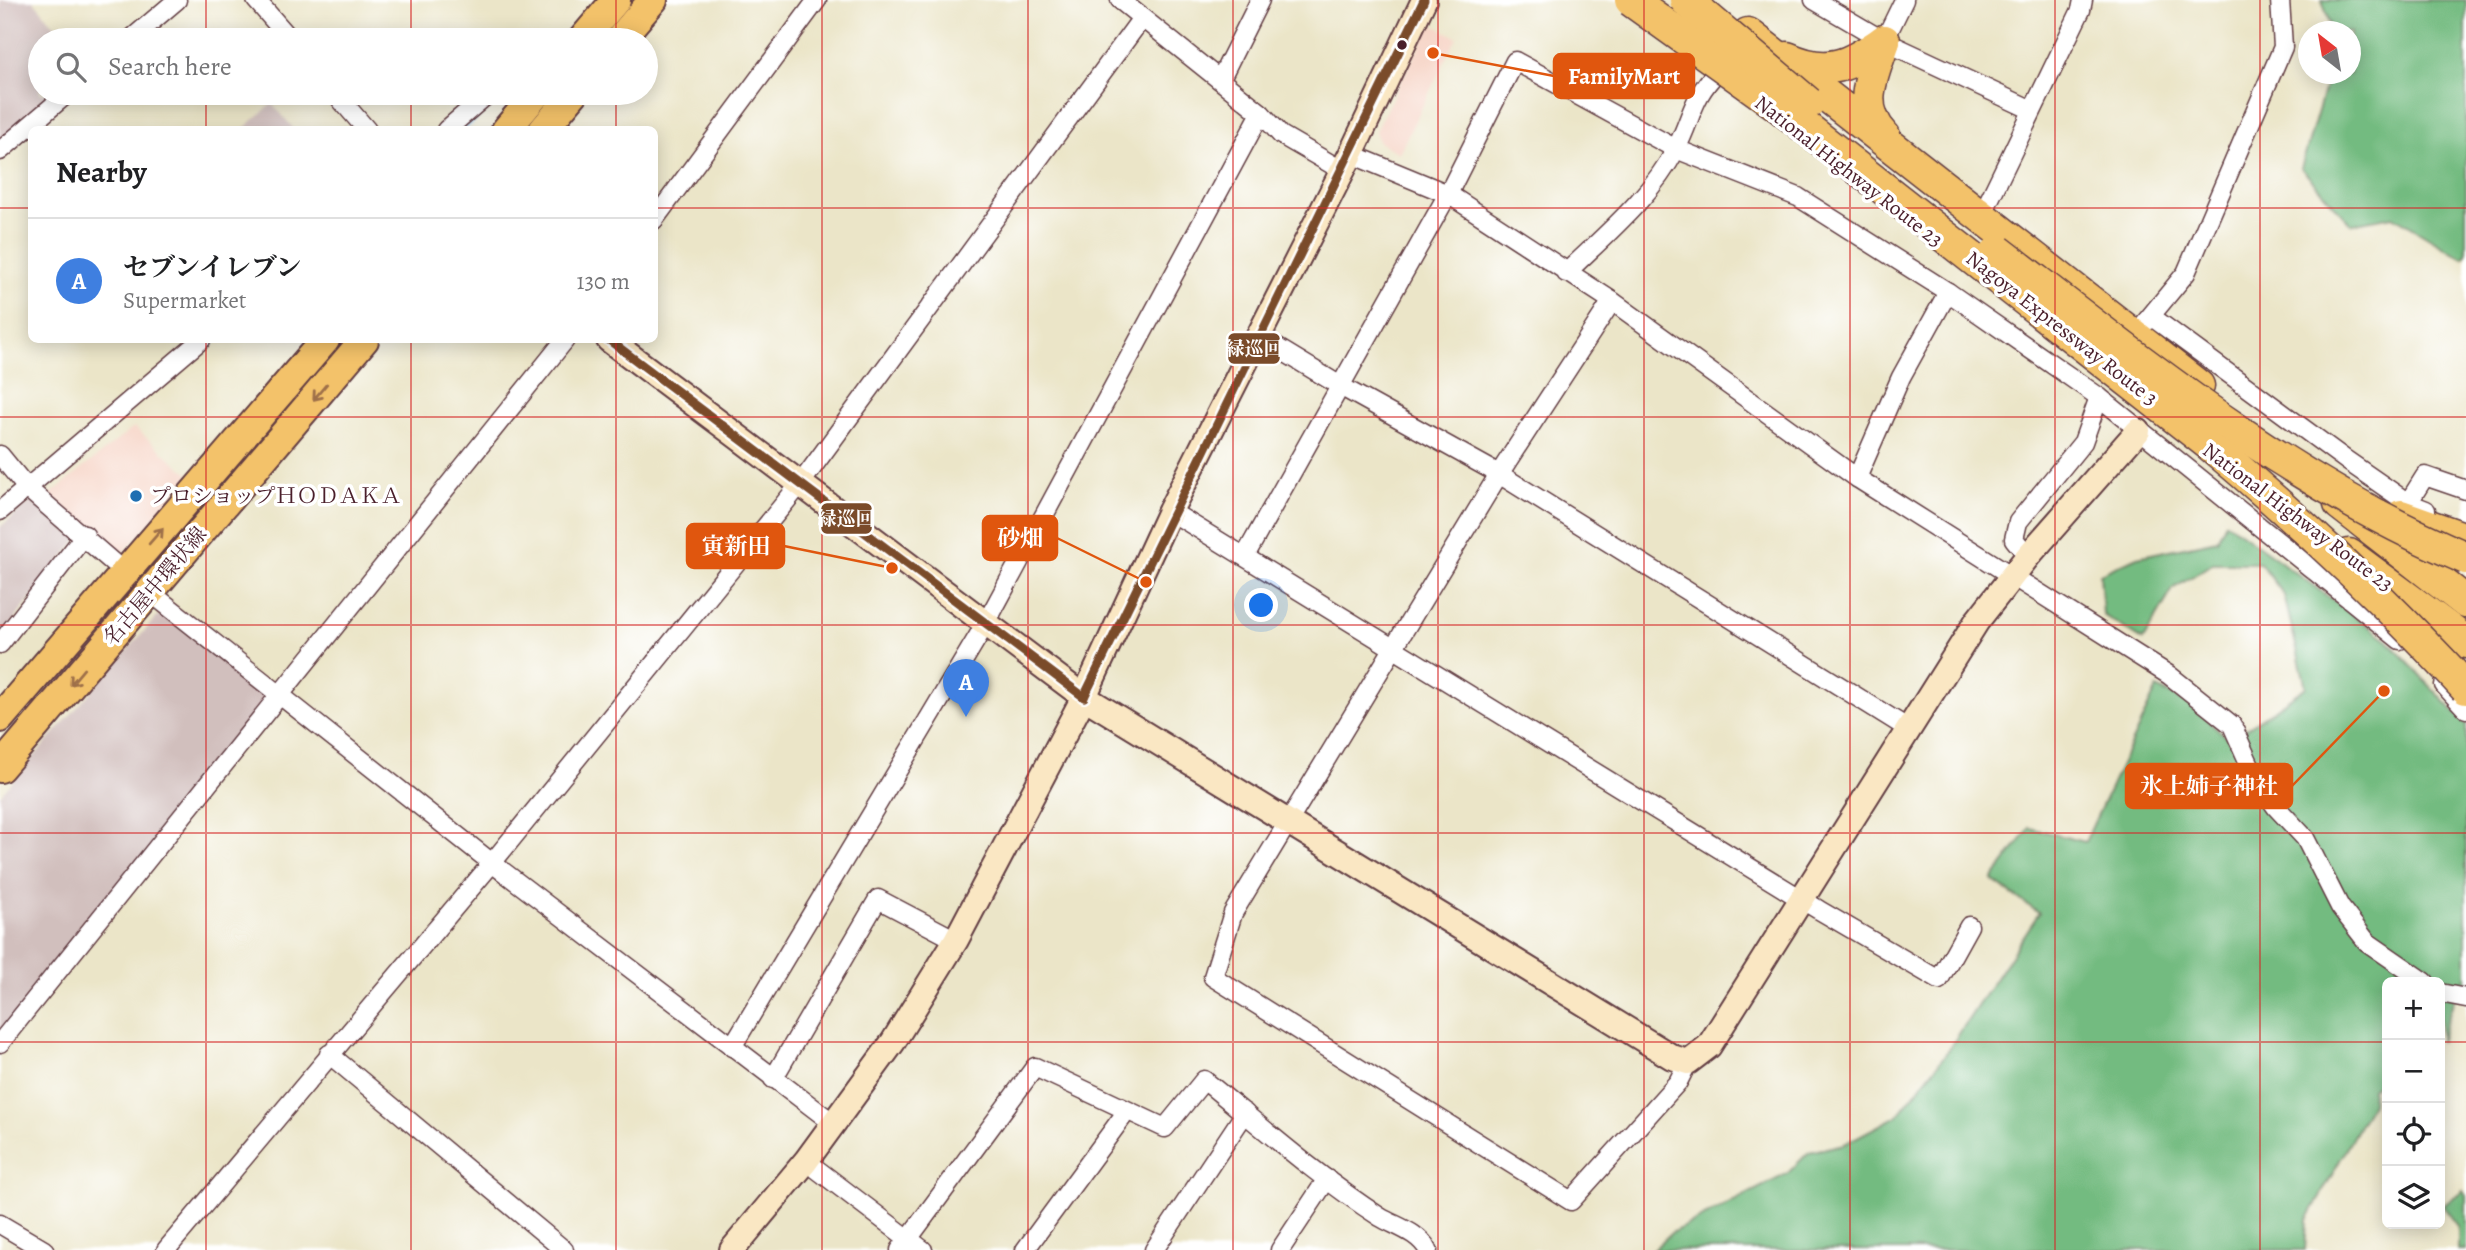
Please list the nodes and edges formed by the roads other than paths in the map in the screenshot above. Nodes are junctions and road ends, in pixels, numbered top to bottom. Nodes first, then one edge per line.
1 (177, 0) edge
2 (256, 0) edge
3 (616, 0) edge
4 (653, 0) edge
5 (817, 0) edge
6 (1120, 0) edge
7 (1260, 0) edge
8 (1424, 0) edge
9 (1633, 0) edge
10 (1686, 0) edge
11 (1703, 0) edge
12 (1814, 0) edge
13 (1904, 0) edge
14 (2082, 0) edge
15 (2280, 0) edge
16 (1142, 18) junction
17 (144, 28) edge
18 (280, 28) edge
19 (592, 28) edge
20 (629, 28) edge
21 (1884, 41) junction
22 (1769, 50) junction
23 (1719, 70) junction
24 (1220, 80) junction
25 (54, 105) edge
26 (345, 105) edge
27 (475, 105) edge
28 (527, 105) edge
29 (564, 105) edge
30 (2032, 110) junction
31 (1261, 113) junction
32 (29, 126) edge
33 (364, 126) edge
34 (451, 126) edge
35 (509, 126) edge
36 (546, 126) edge
37 (28, 127) edge
38 (1676, 149) junction
39 (0, 150) edge
40 (1903, 157) junction
41 (1347, 163) junction
42 (1448, 194) junction
43 (658, 215) edge
44 (1981, 217) junction
45 (1566, 273) junction
46 (1948, 292) junction
47 (1612, 301) junction
48 (2143, 325) junction
49 (1258, 336) junction
50 (198, 343) edge
51 (322, 343) edge
52 (361, 343) edge
53 (563, 343) edge
54 (613, 343) edge
55 (1342, 387) junction
56 (2099, 397) junction
57 (2138, 431) junction
58 (0, 455) edge
59 (1499, 474) junction
60 (1857, 478) junction
61 (802, 483) junction
62 (2466, 490) edge
63 (31, 491) junction
64 (2408, 503) junction
65 (0, 510) edge
66 (1170, 511) junction
67 (2369, 521) junction
68 (2466, 524) edge
69 (85, 535) junction
70 (2466, 539) edge
71 (1245, 556) junction
72 (2466, 558) edge
73 (2021, 566) junction
74 (124, 572) junction
75 (2466, 590) edge
76 (150, 592) junction
77 (2466, 602) edge
78 (986, 624) junction
79 (2466, 642) edge
80 (0, 644) edge
81 (1394, 646) junction
82 (2466, 688) edge
83 (280, 694) junction
84 (1084, 697) junction
85 (2466, 709) edge
86 (0, 718) edge
87 (1907, 728) junction
88 (0, 768) edge
89 (1288, 824) junction
90 (492, 863) junction
91 (1800, 899) junction
92 (1969, 926) dead end
93 (956, 940) junction
94 (2418, 977) edge
95 (2445, 994) edge
96 (2466, 998) edge
97 (0, 1044) edge
98 (732, 1047) junction
99 (329, 1054) junction
100 (1688, 1062) junction
101 (773, 1079) junction
102 (1127, 1111) junction
103 (1245, 1114) junction
104 (833, 1123) junction
105 (806, 1161) junction
106 (1327, 1179) junction
107 (0, 1224) edge
108 (911, 1246) edge
109 (44, 1250) edge
110 (166, 1250) edge
111 (564, 1250) edge
112 (732, 1250) edge
113 (1025, 1250) edge
114 (1154, 1250) edge
115 (1280, 1250) edge
116 (1428, 1250) edge

1 - 17 street
2 - 18 street
3 - 19 main road
4 - 20 main road
5 - 43 street
6 - 16 street
7 - 24 street
8 - 41 street
9 - 23 highway, National Highway Route 23
9 - 82 highway, Nagoya Expressway Route 3, bridge
10 - 67 highway, Nagoya Expressway Route 3, bridge
11 - 22 highway, National Highway Route 23
12 - 21 street
13 - 21 street
14 - 30 street
15 - 48 street
16 - 24 street
16 - 61 street
21 - 22 highway
21 - 30 street
21 - 40 highway
22 - 40 highway, National Highway Route 23
23 - 38 street
23 - 79 highway, National Highway Route 23
24 - 31 street
25 - 32 street
26 - 33 street
27 - 34 street
28 - 35 main road
29 - 36 main road
30 - 44 street
31 - 41 street
31 - 78 street
37 - 39 street
38 - 42 street
38 - 45 street
38 - 46 street
40 - 44 highway, National Highway Route 23
41 - 42 street
41 - 49 street
42 - 45 street
42 - 55 street
44 - 48 highway, National Highway Route 23
45 - 47 street
46 - 56 street
46 - 60 street
47 - 59 street
47 - 60 street
48 - 64 street
48 - 67 highway, National Highway Route 23
49 - 55 street
49 - 66 street
50 - 63 street
74 -> 51 main road, 名古屋中環状線
52 -> 76 main road, 名古屋中環状線
53 - 83 street
54 - 61 street
55 - 59 street
55 - 71 street
56 - 57 street
56 - 73 street
57 - 73 street
57 - 85 street
58 - 63 street
59 - 81 street
59 - 87 street
60 - 73 street
61 - 78 street
61 - 90 street
62 - 64 street
63 - 65 street
63 - 69 street
64 - 68 street
66 - 71 street
66 - 84 street
67 - 70 highway, bridge
67 - 72 highway, Nagoya Expressway Route 3, bridge
67 - 75 highway
67 - 77 highway, National Highway Route 23
69 - 74 street
69 - 80 street
71 - 81 street
73 - 87 street
73 - 94 street
74 - 86 main road, 名古屋中環状線
76 - 83 street
76 -> 88 main road, 名古屋中環状線
78 - 84 street
78 - 98 street
81 - 89 street
81 - 91 street
83 - 90 street
83 - 97 street
84 - 89 street
84 - 93 street
87 - 91 street
89 - 100 street
89 - 100 street
90 - 98 street
90 - 99 street
91 - 92 street
91 - 100 street
93 - 101 street
93 - 104 street
95 - 96 street
98 - 101 street
99 - 110 street
99 - 111 street
101 - 104 street
102 - 103 street
102 - 108 street
102 - 113 street
103 - 106 street
103 - 114 street
104 - 105 street
105 - 108 street
105 - 112 street
106 - 115 street
106 - 116 street
107 - 109 street

